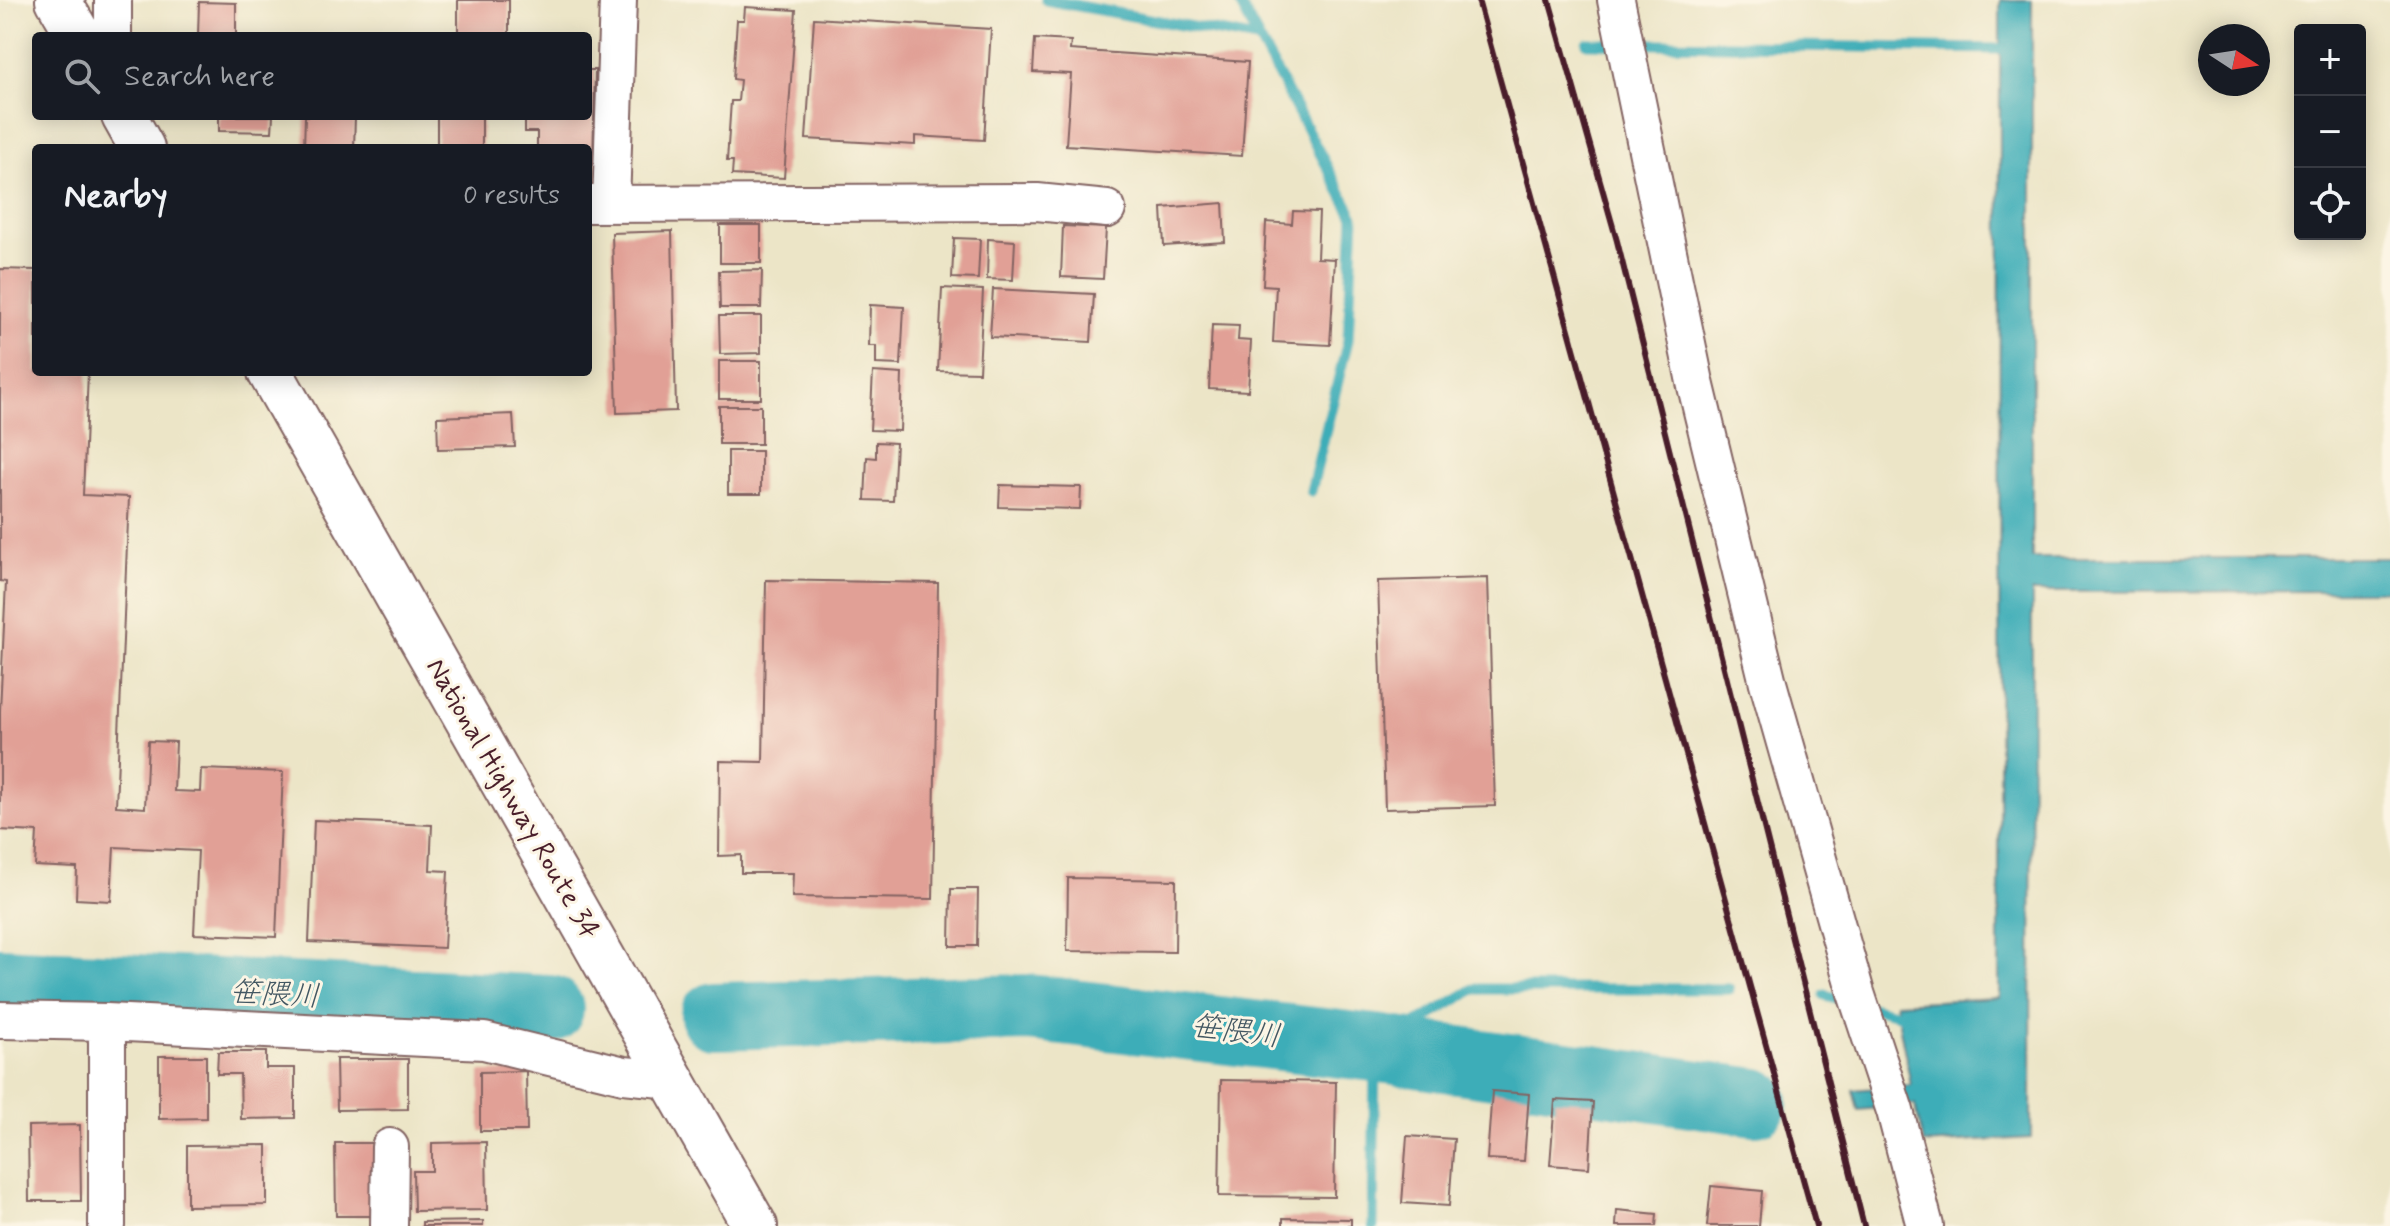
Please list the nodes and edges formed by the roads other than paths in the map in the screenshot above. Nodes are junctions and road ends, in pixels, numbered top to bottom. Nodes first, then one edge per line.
1 (58, 0) edge
2 (113, 0) edge
3 (618, 0) edge
4 (1622, 30) edge
5 (77, 32) edge
6 (113, 32) edge
7 (126, 120) edge
8 (140, 144) edge
9 (600, 204) edge
10 (1107, 209) dead end
11 (272, 376) edge
12 (0, 1020) edge
13 (107, 1022) junction
14 (672, 1080) junction
15 (390, 1147) dead end
16 (107, 1226) edge
17 (389, 1226) edge
18 (755, 1226) edge
19 (1925, 1226) edge

1 - 5 highway
2 - 6 street
3 - 9 street
4 - 19 street
7 - 8 highway
9 - 10 street
11 - 14 highway, National Highway Route 34
12 - 13 street
13 - 14 street
13 - 16 street
14 - 18 highway, National Highway Route 34
15 - 17 street

